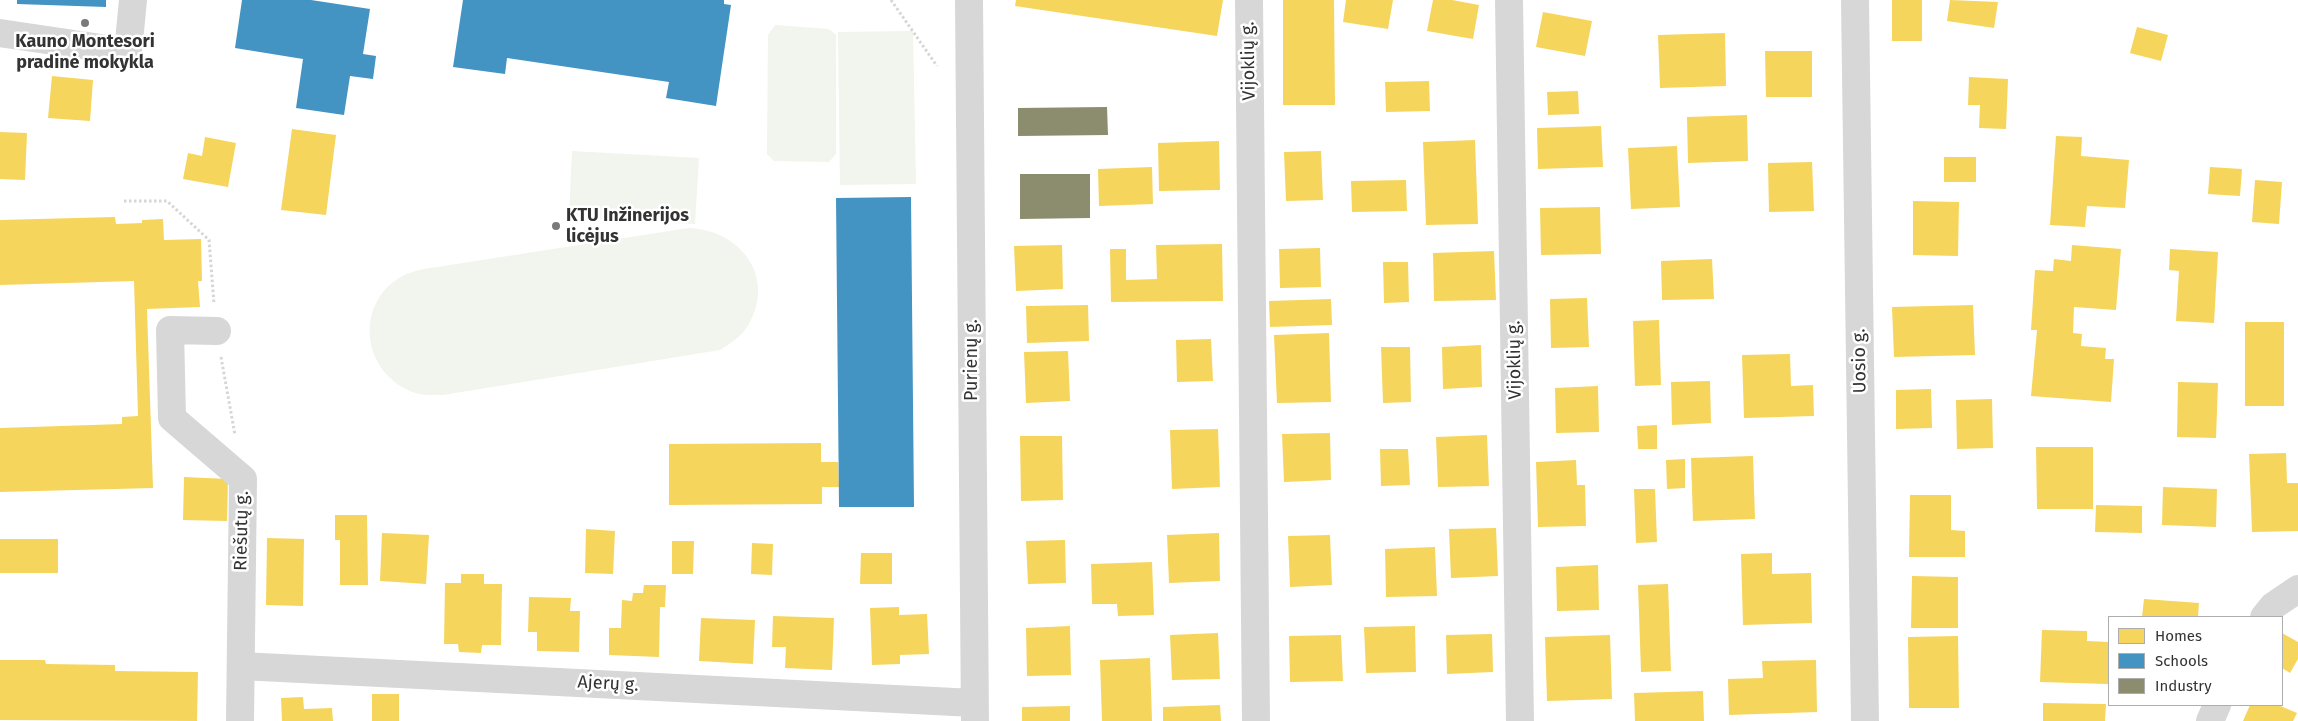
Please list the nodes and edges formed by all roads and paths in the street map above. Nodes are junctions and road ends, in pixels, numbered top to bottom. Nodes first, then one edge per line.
1 (133, 0) edge
2 (891, 0) edge
3 (969, 0) edge
4 (1249, 0) edge
5 (1509, 0) edge
6 (1855, 0) edge
7 (0, 33) edge
8 (937, 66) dead end
9 (217, 331) dead end
10 (2298, 588) edge
11 (2265, 616) edge
12 (241, 666) junction
13 (2217, 706) edge
14 (974, 712) edge
15 (240, 721) edge
16 (1256, 721) edge
17 (1520, 721) edge
18 (1865, 721) edge
19 (2210, 721) edge

1 - 7 street
2 - 8 path
3 - 14 street, Purienų g.
4 - 16 street, Vijoklių g.
5 - 17 street, Vijoklių g.
6 - 18 street, Uosio g.
9 - 12 street, Riešutų g.
10 - 11 street
12 - 14 street, Ajerų g.
12 - 15 street, Riešutų g.
13 - 19 street

